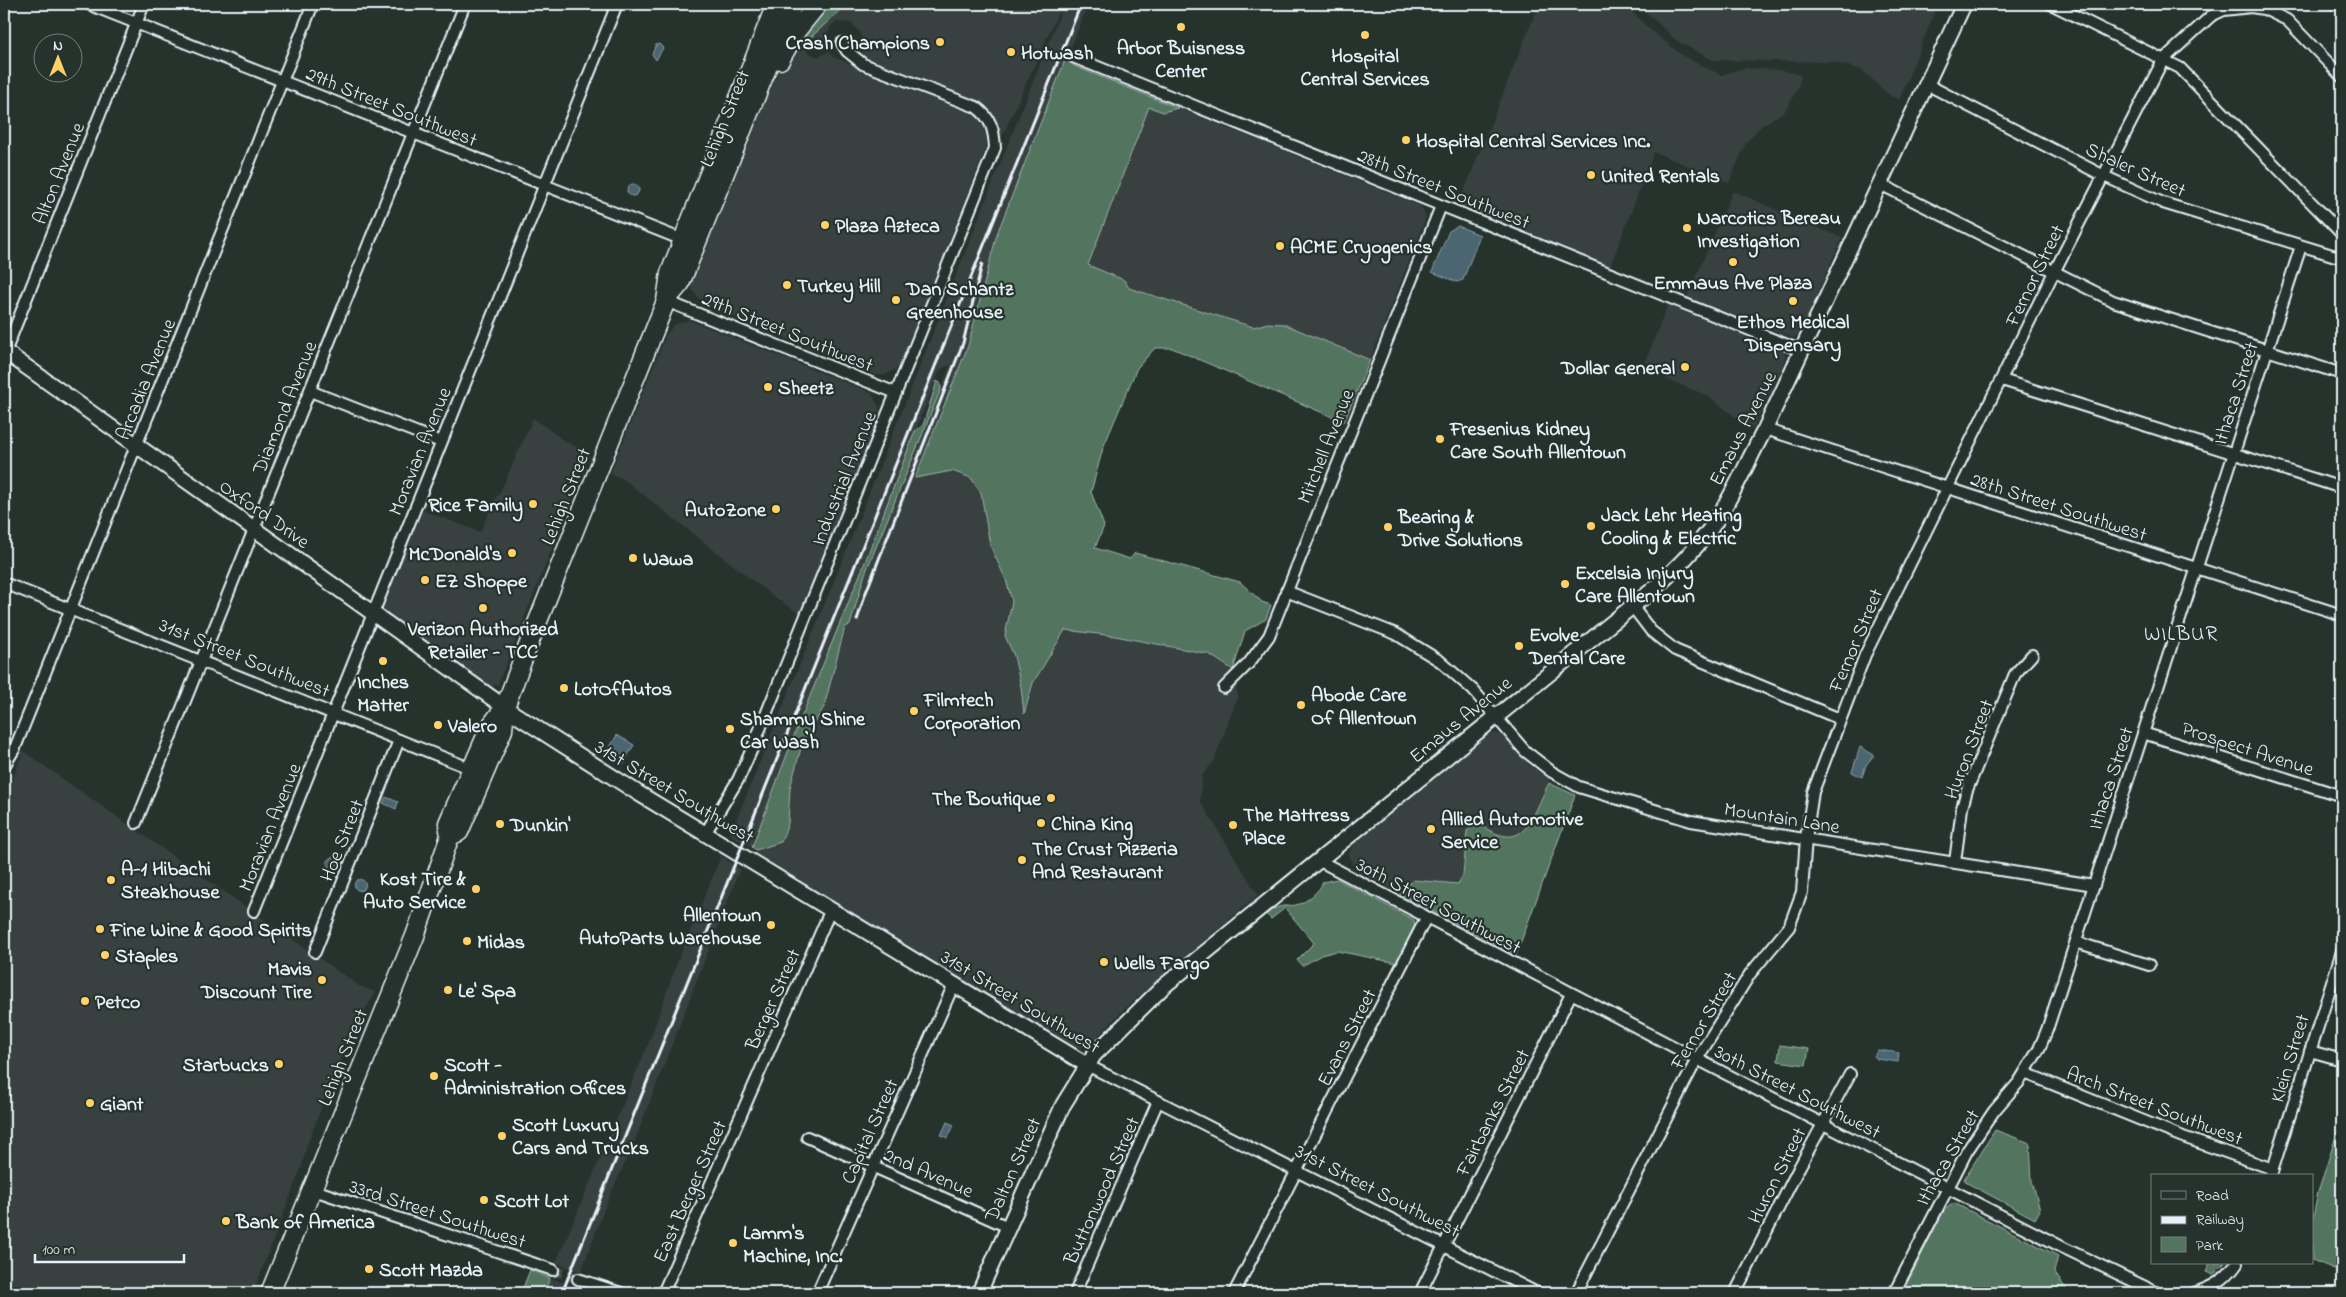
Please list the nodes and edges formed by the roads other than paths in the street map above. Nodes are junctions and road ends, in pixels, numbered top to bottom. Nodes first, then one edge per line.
1 (88, 4) edge
2 (144, 4) edge
3 (313, 4) edge
4 (465, 4) edge
5 (616, 4) edge
6 (776, 4) edge
7 (793, 4) edge
8 (818, 4) edge
9 (1964, 4) edge
10 (2051, 4) edge
11 (136, 23) junction
12 (842, 43) dead end
13 (1073, 57) dead end
14 (2163, 60) junction
15 (2342, 76) edge
16 (282, 81) junction
17 (1926, 84) junction
18 (745, 124) junction
19 (413, 133) junction
20 (2104, 176) junction
21 (1880, 184) junction
22 (544, 185) junction
23 (1441, 206) junction
24 (2342, 234) edge
25 (683, 240) junction
26 (2302, 246) junction
27 (2342, 258) edge
28 (2055, 271) junction
29 (666, 301) junction
30 (2268, 350) junction
31 (1802, 351) junction
32 (4, 352) edge
33 (2342, 374) edge
34 (2002, 380) junction
35 (310, 390) junction
36 (896, 393) junction
37 (1765, 429) junction
38 (441, 442) junction
39 (136, 447) junction
40 (2234, 454) junction
41 (1946, 488) junction
42 (2342, 488) edge
43 (254, 530) junction
44 (2197, 568) junction
45 (4, 583) edge
46 (1286, 591) junction
47 (1632, 606) junction
48 (71, 610) junction
49 (373, 612) junction
50 (2342, 615) edge
51 (2032, 655) dead end
52 (201, 661) junction
53 (1224, 688) dead end
54 (505, 707) junction
55 (333, 714) junction
56 (1495, 716) junction
57 (1840, 719) junction
58 (2143, 733) junction
59 (400, 740) junction
60 (4, 766) edge
61 (472, 769) junction
62 (2342, 796) edge
63 (136, 824) dead end
64 (706, 832) junction
65 (450, 836) junction
66 (1806, 838) junction
67 (1318, 860) junction
68 (1955, 862) junction
69 (2094, 885) junction
70 (831, 909) junction
71 (254, 911) dead end
72 (1426, 918) junction
73 (2076, 942) junction
74 (2342, 951) edge
75 (314, 952) dead end
76 (2149, 965) dead end
77 (954, 984) junction
78 (1571, 994) junction
79 (2310, 1051) junction
80 (1697, 1059) junction
81 (2342, 1060) edge
82 (1087, 1065) junction
83 (2025, 1073) junction
84 (1850, 1074) dead end
85 (1158, 1101) junction
86 (746, 1104) joint
87 (1822, 1123) junction
88 (807, 1137) dead end
89 (872, 1167) junction
90 (1297, 1171) junction
91 (2271, 1172) edge
92 (1948, 1187) junction
93 (311, 1190) junction
94 (1008, 1227) junction
95 (1443, 1246) junction
96 (2236, 1264) edge
97 (553, 1270) tunnel mouth
98 (578, 1279) tunnel mouth
99 (270, 1293) edge
100 (621, 1293) edge
101 (663, 1293) edge
102 (817, 1293) edge
103 (979, 1293) edge
104 (1075, 1293) edge
105 (1234, 1293) edge
106 (1420, 1293) edge
107 (1537, 1293) edge
108 (1576, 1293) edge
109 (1735, 1293) edge
110 (1894, 1293) edge
111 (2158, 1293) edge
112 (2194, 1293) edge

1 - 11 street, 29th Street Southwest
2 - 11 street, Alton Avenue
3 - 16 street, Arcadia Avenue
4 - 19 street, Diamond Avenue
5 - 22 street, Moravian Avenue
6 - 25 highway, Lehigh Street
7 - 18 highway, Lehigh Street
8 - 18 highway
9 - 17 main road, Emaus Avenue
10 - 14 street
11 - 16 street, 29th Street Southwest
11 - 32 street, Alton Avenue
12 - 36 street, Industrial Avenue
13 - 23 street, 28th Street Southwest
14 - 15 street, Fernor Street
14 - 20 street, Fernor Street
14 - 24 street
16 - 19 street, 29th Street Southwest
16 - 39 street, Arcadia Avenue
17 - 20 street, Shaler Street
17 - 21 main road, Emaus Avenue
18 - 29 highway, Lehigh Street
19 - 22 street, 29th Street Southwest
19 - 35 street, Diamond Avenue
20 - 26 street, Shaler Street
20 - 28 street, Fernor Street
21 - 28 street
21 - 31 main road, Emaus Avenue
22 - 25 street, 29th Street Southwest
22 - 38 street, Moravian Avenue
23 - 31 street, 28th Street Southwest
23 - 46 street, Mitchell Avenue
25 - 29 highway, Lehigh Street
26 - 27 street, Shaler Street
26 - 30 street, Ithaca Street
28 - 30 street
28 - 34 street, Fernor Street
29 - 36 street, 29th Street Southwest
29 - 54 highway, Lehigh Street
30 - 33 street
30 - 40 street, Ithaca Street
31 - 37 main road, Emaus Avenue
32 - 39 main road, Oxford Drive
34 - 40 street
34 - 41 street, Fernor Street
35 - 38 street
35 - 43 street, Diamond Avenue
36 - 64 street, Industrial Avenue
37 - 41 street, 28th Street Southwest
37 - 47 main road, Emaus Avenue
38 - 49 street, Moravian Avenue
39 - 43 main road, Oxford Drive
39 - 48 street, Arcadia Avenue
40 - 42 street
40 - 44 street, Ithaca Street
41 - 44 street, 28th Street Southwest
41 - 57 street, Fernor Street
43 - 49 main road, Oxford Drive
43 - 52 street, Diamond Avenue
44 - 50 street, 28th Street Southwest
44 - 58 street, Ithaca Street
45 - 48 street, 31st Street Southwest
46 - 53 street, Mitchell Avenue
46 - 56 street
47 - 56 main road, Emaus Avenue
47 - 57 street
48 - 52 street, 31st Street Southwest
48 - 60 street, Arcadia Avenue
49 - 54 main road, Oxford Drive
49 - 55 street, Moravian Avenue
51 - 68 street, Huron Street
52 - 55 street, 31st Street Southwest
52 - 63 street, Diamond Avenue
54 - 61 highway, Lehigh Street
54 - 64 main road, 31st Street Southwest
54 - 65 highway, Lehigh Street
55 - 59 street, 31st Street Southwest
55 - 71 street, Moravian Avenue
56 - 66 street, Mountain Lane
56 - 67 main road, Emaus Avenue
57 - 66 street, Fernor Street
58 - 62 street, Prospect Avenue
58 - 69 street, Ithaca Street
59 - 61 street, 31st Street Southwest
59 - 75 street, Hoe Street
61 - 65 highway, Lehigh Street
64 - 70 main road, 31st Street Southwest
65 - 93 highway, Lehigh Street
66 - 68 street, Mountain Lane
66 - 80 street, Fernor Street
67 - 72 street, 30th Street Southwest
67 - 82 main road, Emaus Avenue
68 - 69 street, Mountain Lane
69 - 73 street, Ithaca Street
70 - 77 main road, 31st Street Southwest
70 - 86 street, Berger Street
72 - 78 street, 30th Street Southwest
72 - 90 street, Evans Street
73 - 76 street
73 - 83 street, Ithaca Street
74 - 79 street, Klein Street
77 - 82 main road, 31st Street Southwest
77 - 89 street, Capital Street
78 - 80 street, 30th Street Southwest
78 - 95 street, Fairbanks Street
79 - 81 street
79 - 91 street, Klein Street
80 - 87 street, 30th Street Southwest
80 - 108 street, Fernor Street
82 - 85 street, 31st Street Southwest
82 - 94 main road, Dalton Street
83 - 91 street, Arch Street Southwest
83 - 92 street, Ithaca Street
84 - 87 street, Huron Street
85 - 90 street, 31st Street Southwest
85 - 104 street, Buttonwood Street
86 - 101 street, East Berger Street
87 - 92 street, 30th Street Southwest
87 - 109 street, Huron Street
88 - 89 street, 2nd Avenue
89 - 94 street, 2nd Avenue
89 - 102 street, Capital Street
90 - 95 street, 31st Street Southwest
90 - 105 street, Evans Street
92 - 110 street, Ithaca Street
92 - 111 street, 30th Street Southwest
93 - 97 street, 33rd Street Southwest
93 - 99 highway, Lehigh Street
94 - 103 main road, Dalton Street
95 - 106 street, Fairbanks Street
95 - 107 street, 31st Street Southwest
96 - 112 street
98 - 100 street

